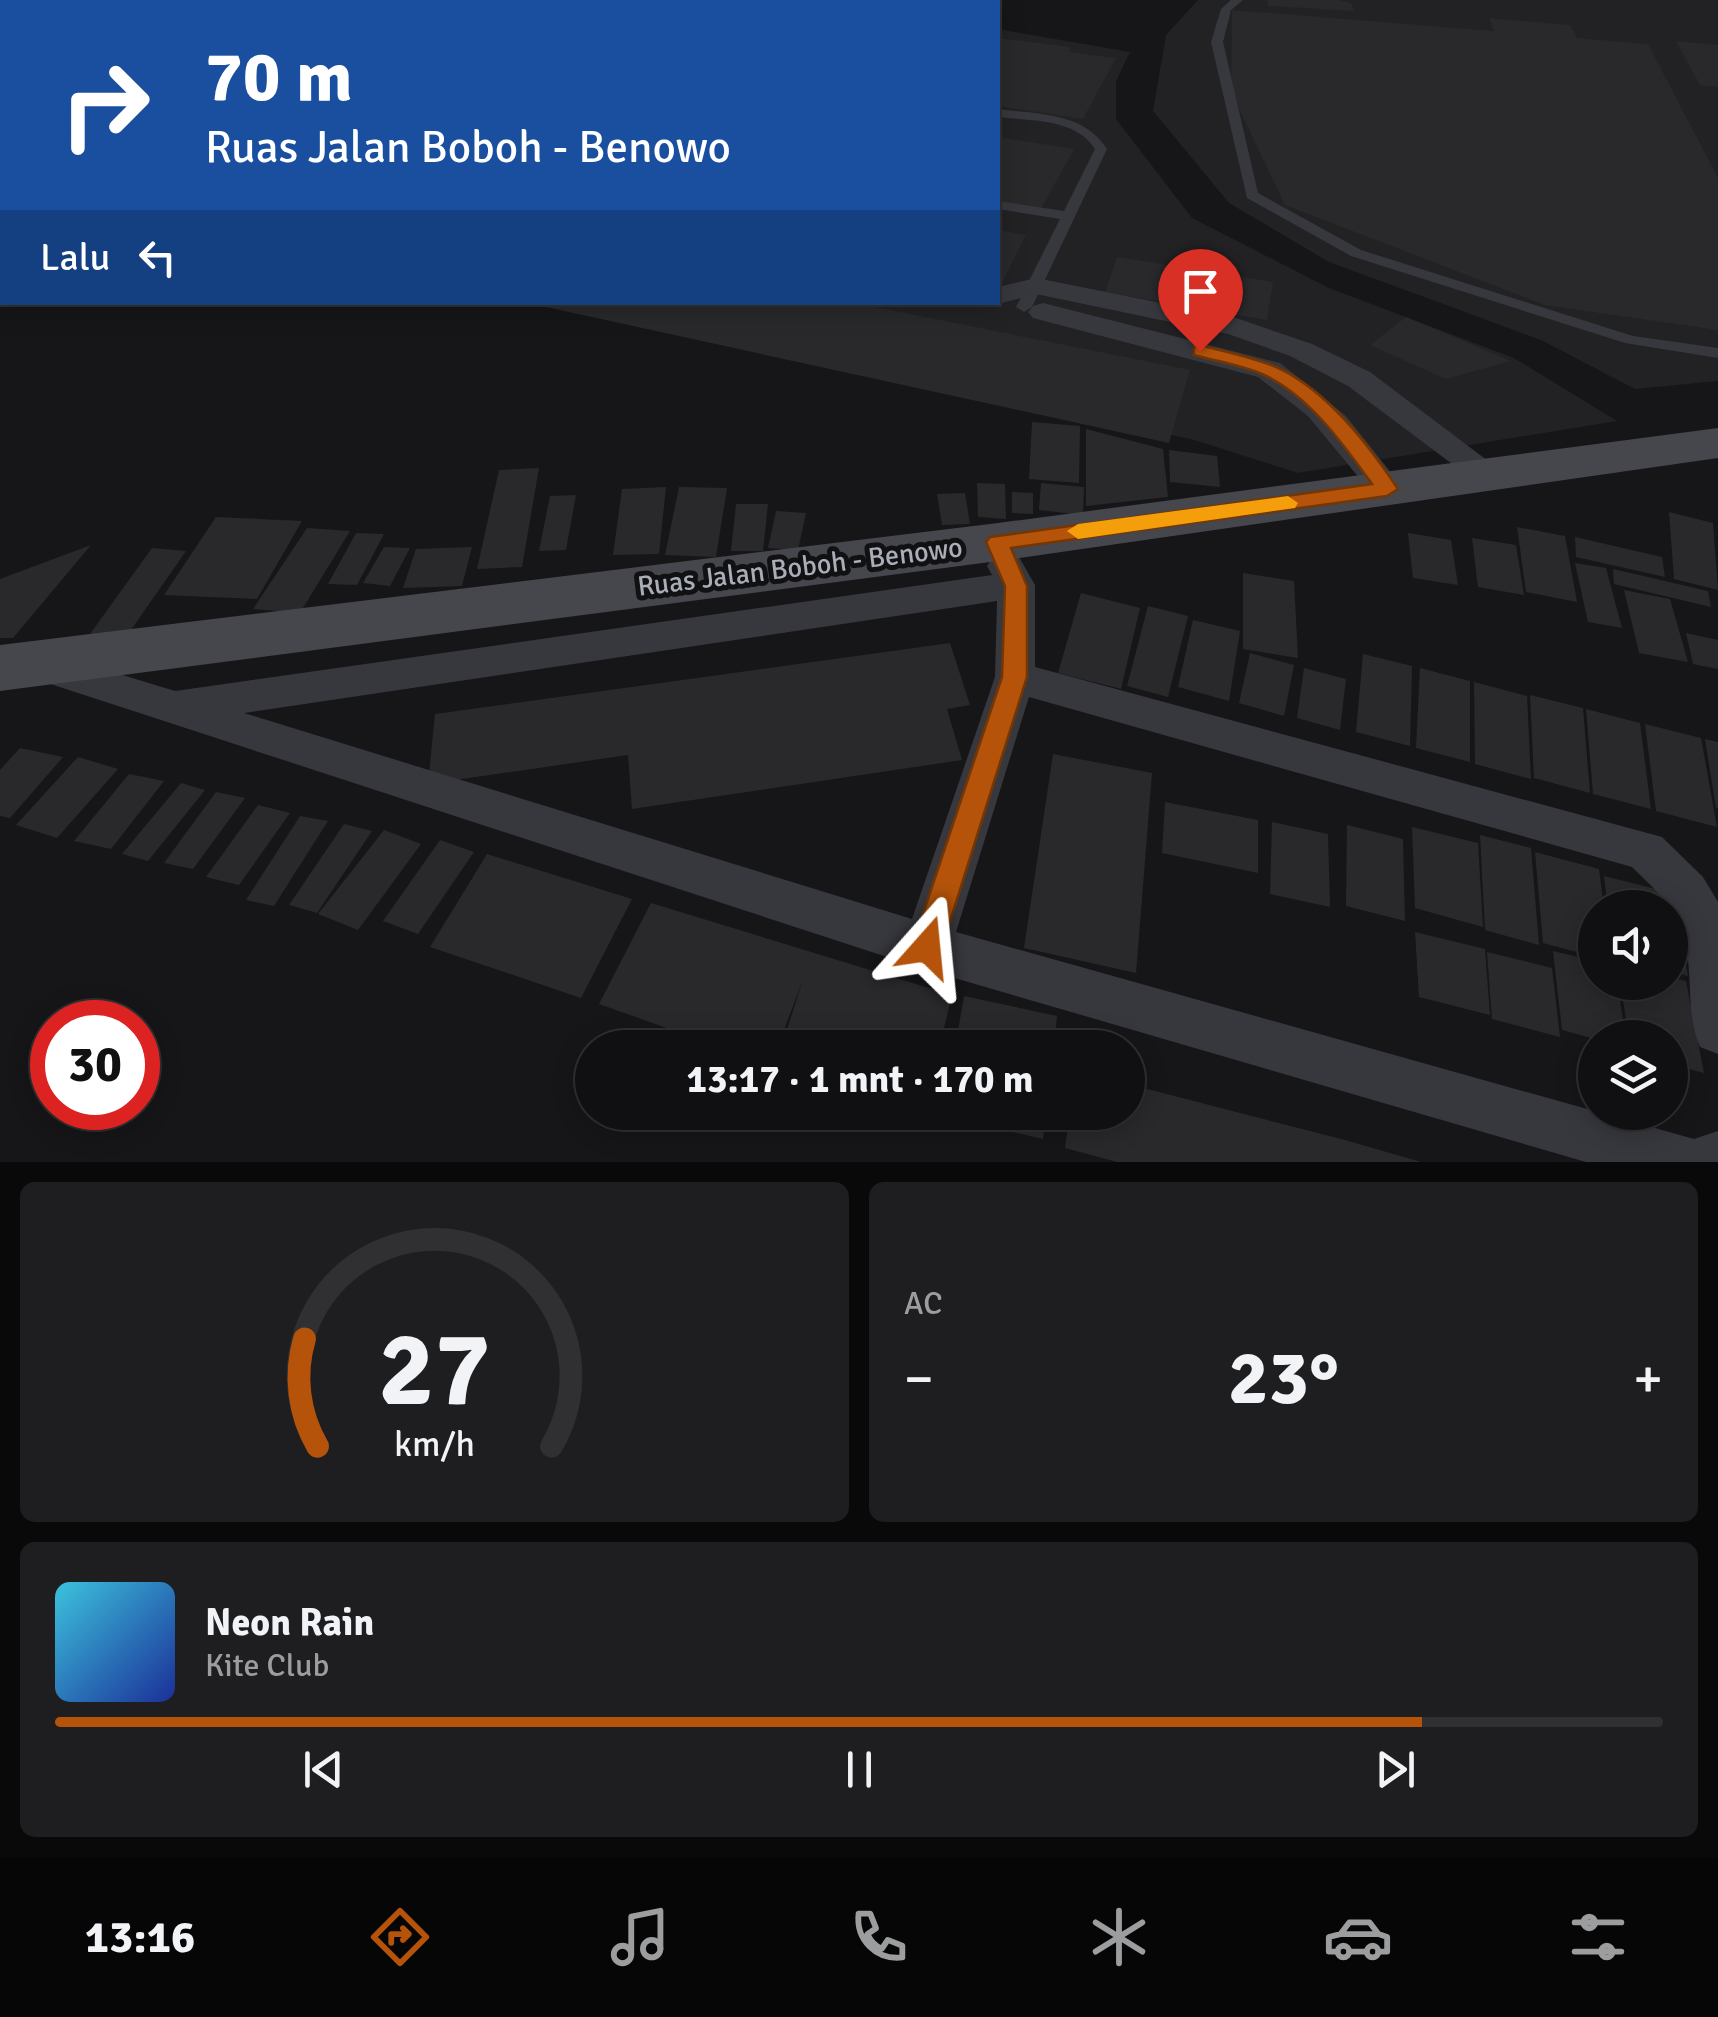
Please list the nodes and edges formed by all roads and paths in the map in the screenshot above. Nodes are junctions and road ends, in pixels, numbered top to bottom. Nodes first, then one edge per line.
1 (1238, 0) edge
2 (1000, 113) edge
3 (1000, 204) edge
4 (1068, 216) junction
5 (1014, 297) edge
6 (1301, 350) junction
7 (1718, 353) edge
8 (1268, 370) junction
9 (1718, 442) edge
10 (1491, 476) junction
11 (1387, 489) junction
12 (1007, 564) junction
13 (19, 666) edge
14 (1014, 677) junction
15 (172, 706) junction
16 (927, 947) junction
17 (1718, 1029) edge
18 (1718, 1159) edge
19 (1682, 1162) edge
20 (1705, 1162) edge

1 - 7 lane
2 - 4 lane
3 - 4 lane
4 - 5 lane
5 - 6 street
5 - 8 street
6 - 8 street
6 - 10 street
8 - 11 street
9 - 10 main road, Ruas Jalan Boboh - Benowo
10 - 11 main road, Ruas Jalan Boboh - Benowo
11 - 12 main road, Ruas Jalan Boboh - Benowo
12 - 13 main road, Ruas Jalan Boboh - Benowo
12 - 14 street
12 - 15 street
13 - 15 street
14 - 16 street
14 - 17 street
15 - 16 street
16 - 19 street
18 - 20 street

